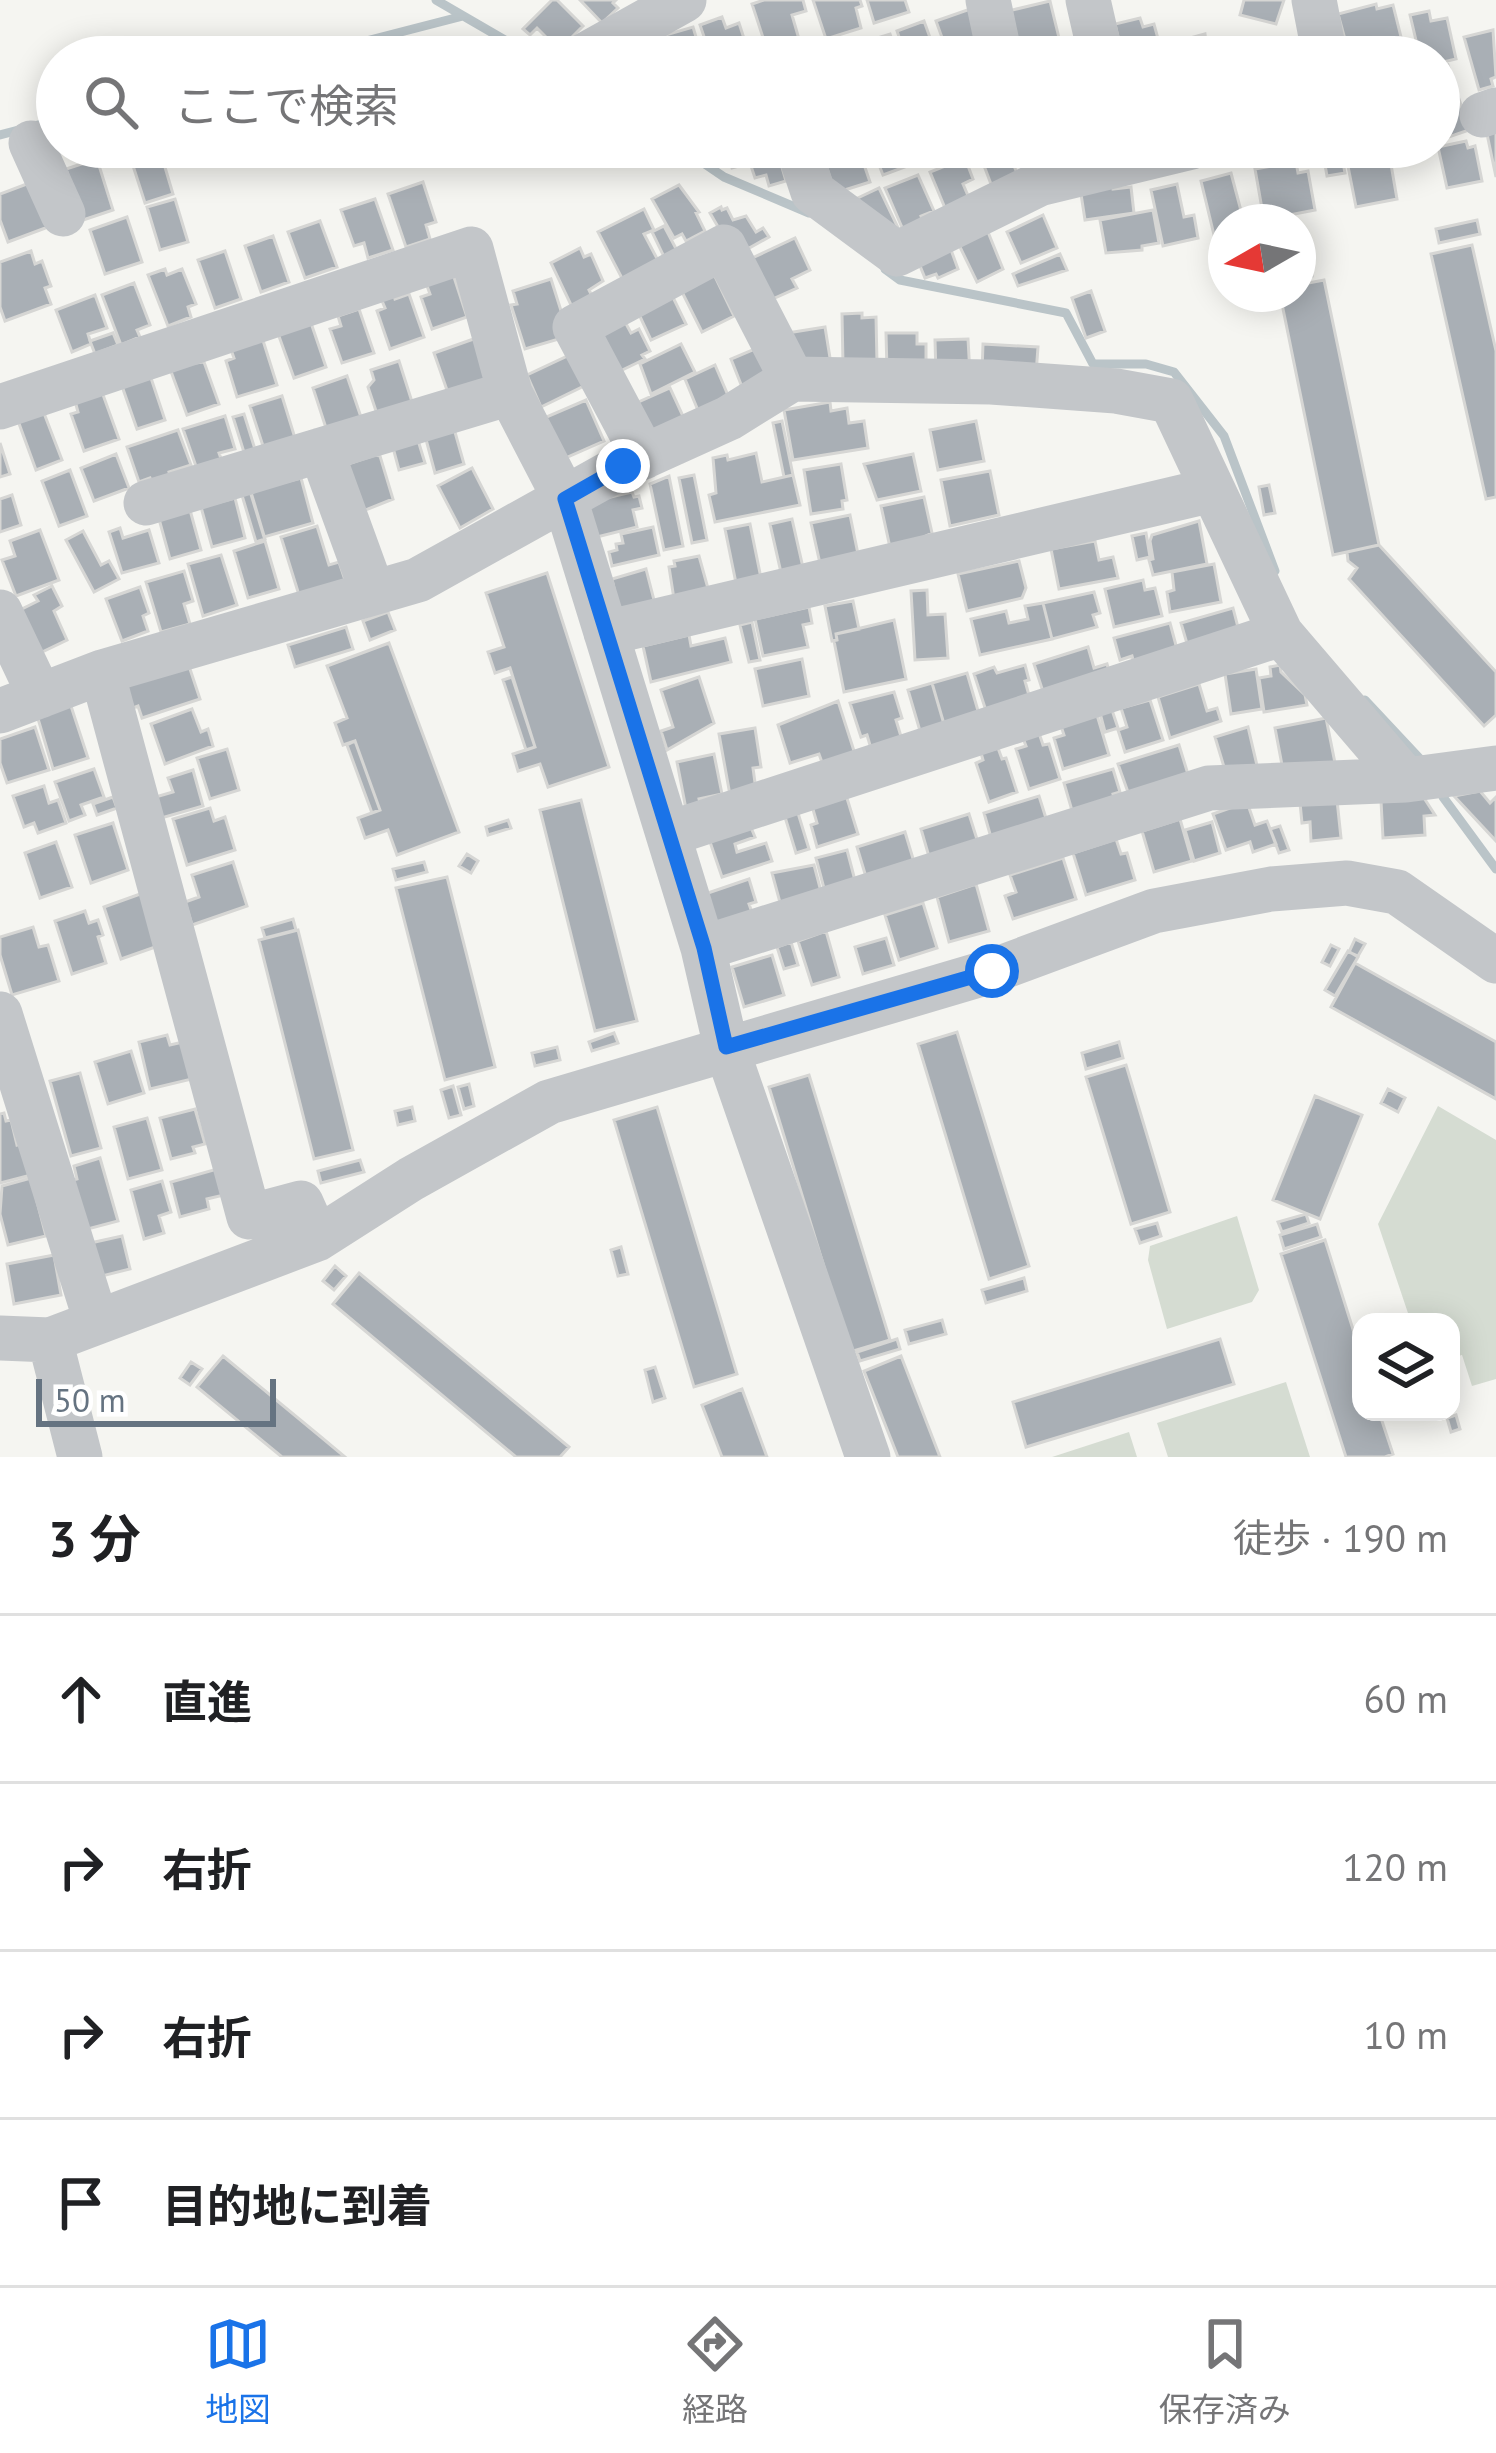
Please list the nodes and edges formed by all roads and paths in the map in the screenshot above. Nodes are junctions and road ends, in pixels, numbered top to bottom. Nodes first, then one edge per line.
1 (684, 0) edge
2 (988, 0) edge
3 (1088, 0) edge
4 (1314, 0) edge
5 (620, 36) edge
6 (996, 36) edge
7 (1096, 36) edge
8 (1321, 36) edge
9 (41, 168) edge
10 (805, 168) edge
11 (1030, 168) edge
12 (63, 214) dead end
13 (792, 379) junction
14 (510, 392) junction
15 (0, 407) edge
16 (321, 450) junction
17 (644, 457) junction
18 (1212, 490) junction
19 (565, 499) junction
20 (146, 503) dead end
21 (373, 593) junction
22 (0, 612) edge
23 (606, 633) junction
24 (1281, 634) junction
25 (102, 673) junction
26 (20, 704) edge
27 (1496, 768) edge
28 (1406, 780) junction
29 (668, 834) junction
30 (704, 948) junction
31 (1496, 962) edge
32 (0, 1014) edge
33 (726, 1047) junction
34 (317, 1238) junction
35 (96, 1321) junction
36 (0, 1338) edge
37 (50, 1340) junction
38 (80, 1457) edge
39 (868, 1457) edge

1 - 5 street
2 - 6 street
3 - 7 street
4 - 8 street
9 - 12 street
10 - 11 street
13 - 17 street
13 - 17 street
13 - 18 street
14 - 15 street
14 - 16 street
14 - 19 street
16 - 20 street
16 - 21 street
17 - 19 street
18 - 23 street
18 - 24 street
19 - 21 street
19 - 23 street
21 - 25 street
22 - 26 street
23 - 29 street
24 - 28 street
24 - 29 street
25 - 26 street
25 - 34 street
27 - 28 street
28 - 30 street
29 - 30 street
30 - 33 street
31 - 33 street
32 - 35 street
33 - 34 street
33 - 39 street
34 - 35 street
35 - 37 street
36 - 37 street
37 - 38 street

